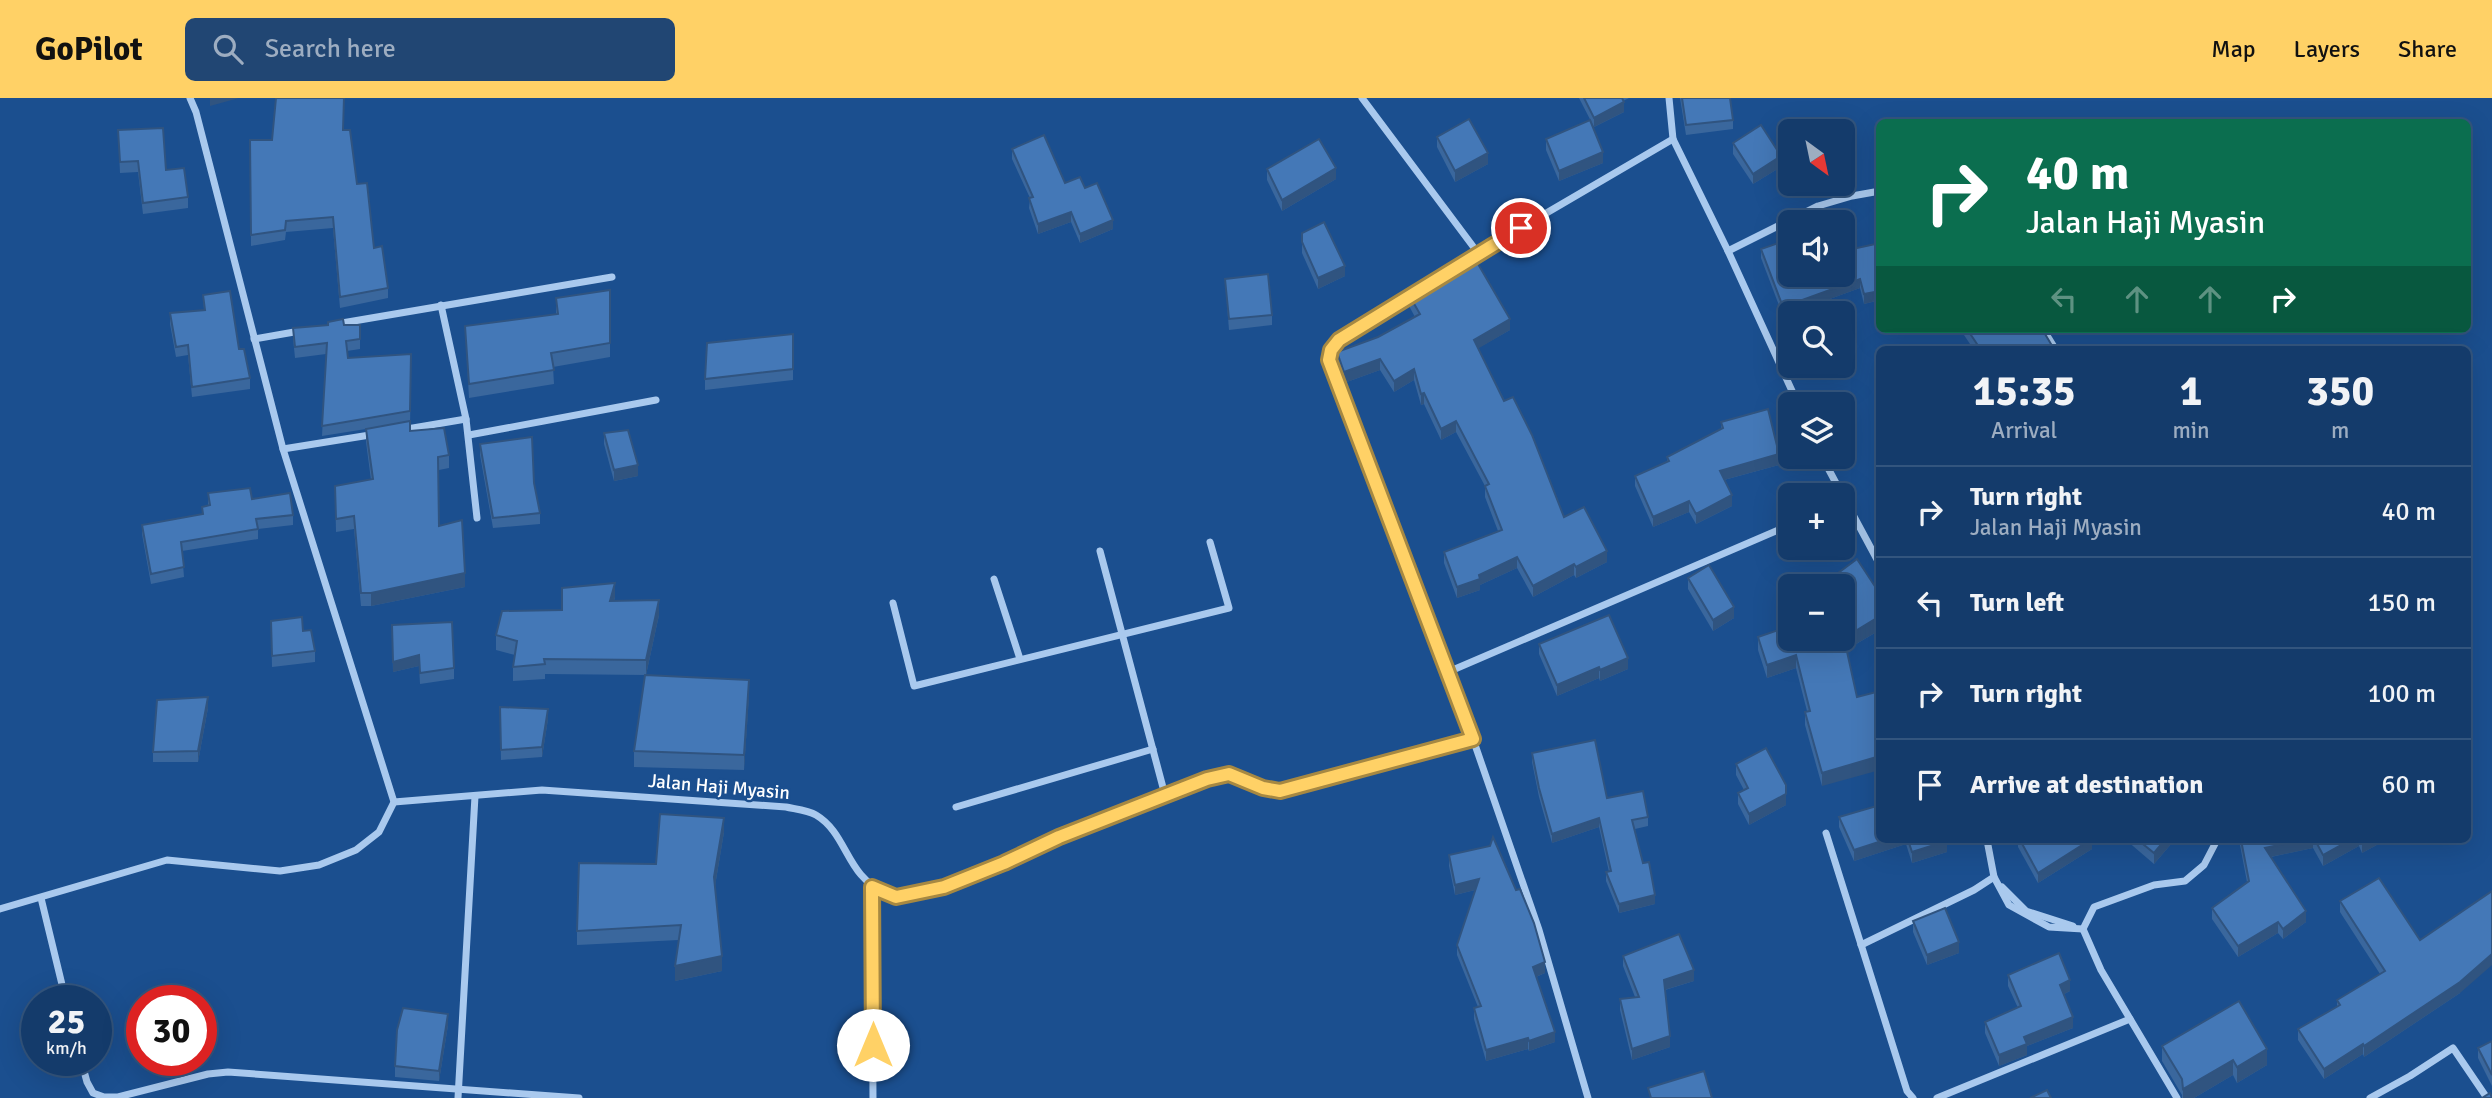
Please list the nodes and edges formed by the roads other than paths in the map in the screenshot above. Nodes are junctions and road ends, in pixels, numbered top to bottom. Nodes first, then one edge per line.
1 (190, 98) edge
2 (1362, 98) edge
3 (1669, 98) edge
4 (1673, 139) junction
5 (1876, 192) edge
6 (1728, 251) junction
7 (1478, 253) junction
8 (612, 277) dead end
9 (1431, 283) edge
10 (1420, 291) edge
11 (441, 305) junction
12 (321, 327) edge
13 (307, 330) edge
14 (254, 339) junction
15 (1793, 392) edge
16 (656, 400) dead end
17 (466, 419) junction
18 (469, 435) junction
19 (283, 449) junction
20 (477, 518) dead end
21 (1855, 521) edge
22 (1778, 530) edge
23 (1210, 542) dead end
24 (1100, 551) dead end
25 (1876, 558) edge
26 (995, 579) dead end
27 (893, 603) dead end
28 (1122, 634) junction
29 (1020, 659) junction
30 (1447, 672) junction
31 (1473, 739) junction
32 (1153, 749) junction
33 (1165, 795) junction
34 (475, 796) junction
35 (394, 802) junction
36 (956, 807) dead end
37 (1826, 833) dead end
38 (1988, 843) edge
39 (2215, 843) edge
40 (1994, 877) junction
41 (872, 887) junction
42 (41, 898) junction
43 (0, 909) edge
44 (2083, 929) junction
45 (1861, 945) junction
46 (62, 985) edge
47 (2130, 1019) junction
48 (85, 1076) edge
49 (458, 1087) junction
50 (458, 1098) edge
51 (579, 1098) edge
52 (873, 1098) edge
53 (1588, 1098) edge
54 (1913, 1098) edge
55 (1937, 1098) edge
56 (2177, 1098) edge
57 (2370, 1098) edge
58 (2487, 1098) edge

1 - 14 street
2 - 7 street
3 - 4 street
4 - 6 street
4 - 7 street
5 - 6 street
6 - 15 street
7 - 9 street
8 - 11 street
10 - 30 street
11 - 12 street
11 - 17 street
13 - 14 street
14 - 19 street
16 - 18 street
17 - 18 street
17 - 19 street
18 - 20 street
19 - 35 street
21 - 25 street
22 - 30 street
23 - 28 street
24 - 28 street
26 - 29 street
27 - 29 street
28 - 29 street
28 - 32 street
30 - 31 street
31 - 33 street
31 - 53 street
32 - 33 street
32 - 36 street
33 - 41 street
34 - 35 street, Jalan Haji Myasin
34 - 41 street, Jalan Haji Myasin
34 - 49 street
35 - 42 street
37 - 45 street
38 - 40 street
39 - 44 street
40 - 44 street
40 - 45 street
41 - 52 street
42 - 43 street
42 - 46 street
44 - 47 street
45 - 54 street
47 - 55 street
47 - 56 street
48 - 49 street
49 - 50 street
49 - 51 street
57 - 58 street

